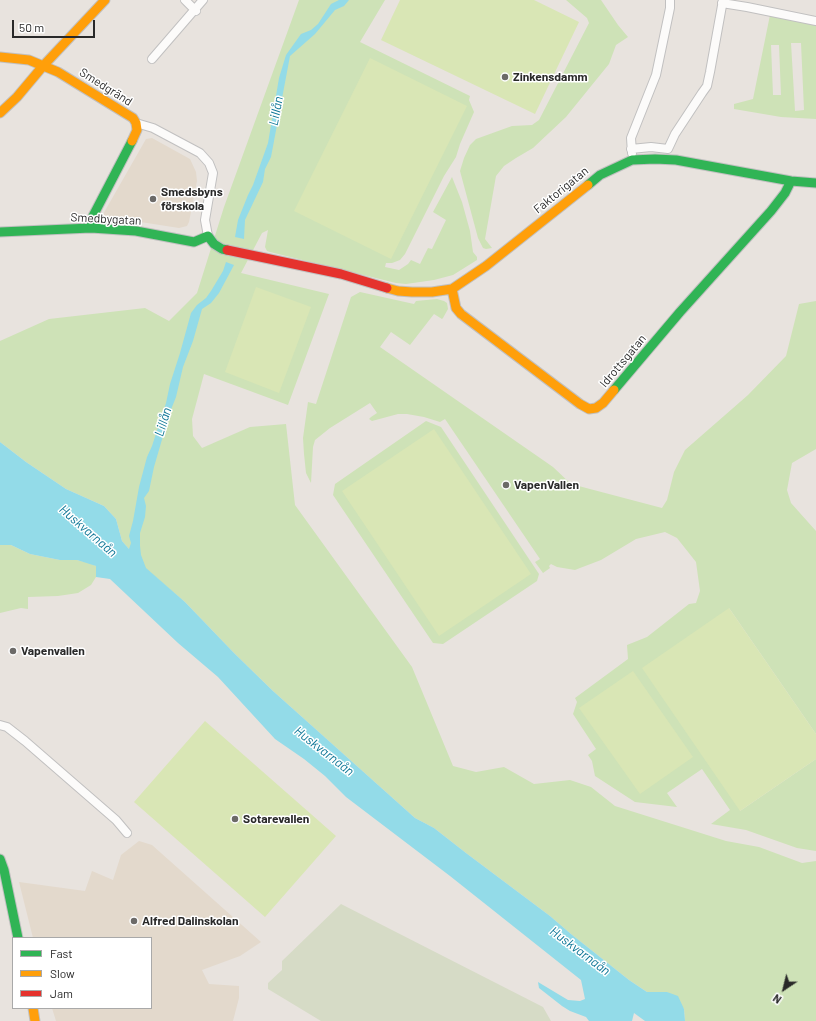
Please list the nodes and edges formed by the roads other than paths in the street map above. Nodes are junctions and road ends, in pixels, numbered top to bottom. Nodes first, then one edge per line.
1 (105, 0) edge
2 (185, 0) edge
3 (203, 0) edge
4 (670, 0) edge
5 (722, 2) edge
6 (195, 10) junction
7 (816, 21) edge
8 (0, 57) edge
9 (152, 59) dead end
10 (43, 66) junction
11 (0, 113) edge
12 (136, 123) junction
13 (631, 149) junction
14 (632, 160) junction
15 (791, 181) junction
16 (816, 183) edge
17 (91, 228) junction
18 (0, 232) edge
19 (208, 236) junction
20 (452, 289) junction
21 (0, 725) edge
22 (127, 833) dead end
23 (0, 859) edge
24 (18, 937) edge
25 (33, 1009) edge
26 (35, 1021) edge

1 - 10 street
2 - 6 street
3 - 6 street
4 - 13 street
5 - 7 street
5 - 13 street
6 - 9 street
8 - 10 street, Smedgränd
10 - 11 street
10 - 12 street, Smedgränd
12 - 17 street, Smedgränd
12 - 19 street
13 - 14 street
14 - 15 street, Faktorigatan
14 - 20 street, Faktorigatan
15 - 16 street, Faktorigatan
15 - 20 street, Idrottsgatan
17 - 18 street, Smedbygatan
17 - 19 street, Smedbygatan
19 - 20 street, Faktorigatan
21 - 22 street
23 - 24 street
25 - 26 street

